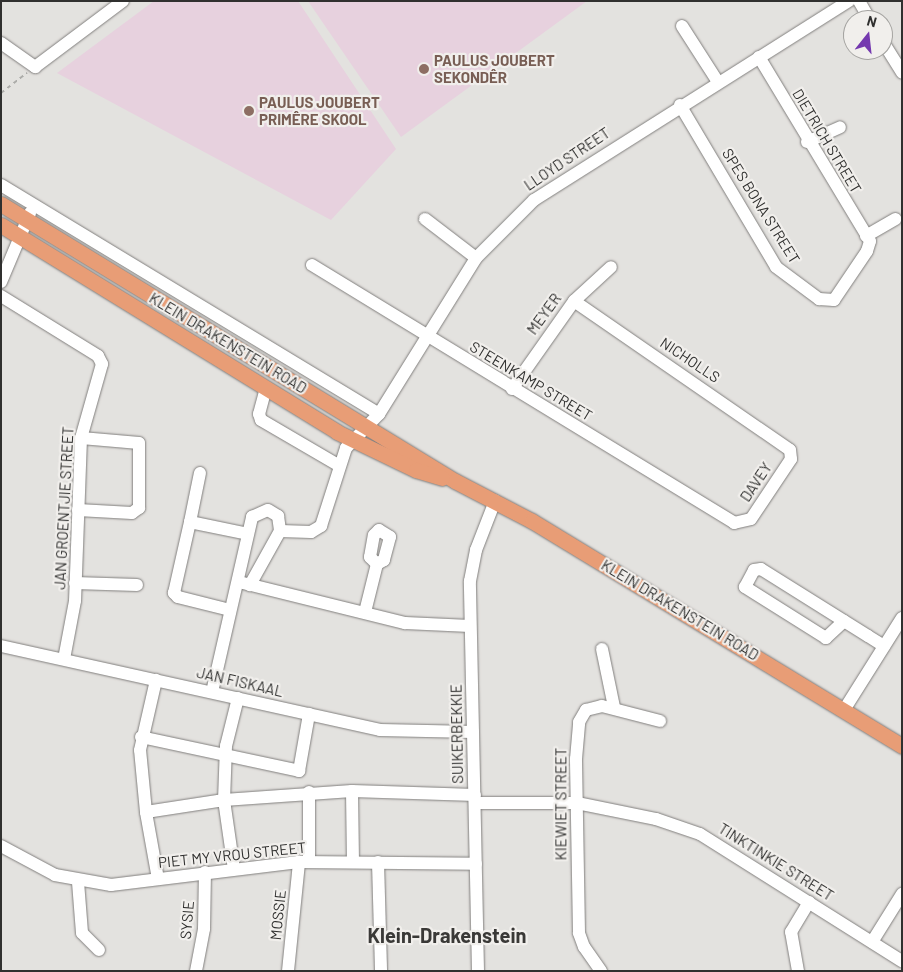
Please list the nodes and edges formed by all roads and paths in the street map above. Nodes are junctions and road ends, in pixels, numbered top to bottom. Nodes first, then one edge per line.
1 (123, 1) edge
2 (849, 1) edge
3 (682, 26) dead end
4 (1, 43) edge
5 (759, 57) junction
6 (893, 58) edge
7 (32, 66) junction
8 (902, 73) edge
9 (718, 82) junction
10 (1, 93) edge
11 (680, 105) junction
12 (840, 127) dead end
13 (807, 142) junction
14 (1, 185) edge
15 (1, 204) edge
16 (33, 206) junction
17 (425, 219) dead end
18 (896, 219) dead end
19 (27, 220) junction
20 (1, 225) edge
21 (19, 236) junction
22 (868, 239) junction
23 (476, 258) junction
24 (312, 265) dead end
25 (611, 267) dead end
26 (1, 282) edge
27 (1, 296) edge
28 (574, 300) junction
29 (427, 337) junction
30 (266, 388) junction
31 (512, 389) junction
32 (379, 414) junction
33 (368, 428) junction
34 (81, 438) junction
35 (354, 441) junction
36 (787, 447) joint
37 (338, 465) junction
38 (200, 473) dead end
39 (455, 481) junction
40 (496, 501) junction
41 (78, 510) junction
42 (190, 522) junction
43 (734, 523) joint
44 (280, 531) junction
45 (248, 534) junction
46 (377, 564) dead end
47 (236, 581) junction
48 (76, 583) junction
49 (250, 584) junction
50 (137, 586) dead end
51 (230, 610) junction
52 (366, 612) junction
53 (902, 618) edge
54 (844, 621) junction
55 (470, 626) junction
56 (1, 646) edge
57 (884, 646) junction
58 (602, 649) dead end
59 (64, 659) junction
60 (156, 680) junction
61 (212, 692) junction
62 (238, 698) junction
63 (614, 707) junction
64 (844, 710) junction
65 (309, 714) junction
66 (660, 721) dead end
67 (473, 732) junction
68 (141, 737) junction
69 (902, 746) edge
70 (225, 754) junction
71 (299, 771) junction
72 (352, 791) junction
73 (303, 792) junction
74 (475, 799) junction
75 (224, 800) junction
76 (577, 803) junction
77 (146, 812) junction
78 (1, 846) edge
79 (304, 862) junction
80 (353, 862) junction
81 (378, 862) junction
82 (476, 864) junction
83 (234, 869) junction
84 (205, 872) junction
85 (158, 880) junction
86 (78, 882) junction
87 (902, 894) edge
88 (809, 902) junction
89 (872, 942) junction
90 (99, 950) dead end
91 (902, 961) edge
92 (196, 971) edge
93 (288, 971) edge
94 (381, 971) edge
95 (478, 971) edge
96 (602, 971) edge
97 (798, 971) edge

1 - 7 street
2 - 5 street, LLOYD STREET
3 - 9 street
4 - 7 street
5 - 9 street, LLOYD STREET
5 - 13 street, DIETRICH STREET
6 - 8 street
7 - 10 path
9 - 11 street, LLOYD STREET
11 - 22 street, SPES BONA STREET
11 - 23 street, LLOYD STREET
12 - 13 street
13 - 22 street, DIETRICH STREET
14 - 16 street
15 - 19 main road, KLEIN DRAKENSTEIN ROAD
16 - 19 street
16 - 32 street
17 - 23 street
18 - 22 street
19 - 21 street
19 - 33 main road, KLEIN DRAKENSTEIN ROAD
20 - 21 main road, KLEIN DRAKENSTEIN ROAD
21 - 26 street
21 - 30 main road, KLEIN DRAKENSTEIN ROAD
23 - 29 street, LLOYD STREET
24 - 29 street, STEENKAMP STREET
25 - 28 street, MEYER
27 - 34 street, JAN GROENTJIE STREET
28 - 31 street, MEYER
28 - 36 street, NICHOLLS
29 - 31 street, STEENKAMP STREET
29 - 32 street, LLOYD STREET
30 - 35 main road, KLEIN DRAKENSTEIN ROAD
30 - 37 street
31 - 43 street, STEENKAMP STREET
32 - 33 street, LLOYD STREET
33 - 35 street, LLOYD STREET
33 - 39 main road, KLEIN DRAKENSTEIN ROAD
34 - 41 street, JAN GROENTJIE STREET
34 - 41 street
35 - 37 street, LLOYD STREET
35 - 39 main road, KLEIN DRAKENSTEIN ROAD
36 - 43 street, DAVEY
37 - 44 street, LLOYD STREET
38 - 42 street
39 - 40 main road, KLEIN DRAKENSTEIN ROAD
40 - 55 street, SUIKERBEKKIE
40 - 64 main road, KLEIN DRAKENSTEIN ROAD
41 - 48 street, JAN GROENTJIE STREET
42 - 45 street
42 - 51 street
44 - 45 street
44 - 49 street
45 - 47 street
46 - 52 street
47 - 49 street
47 - 51 street
48 - 50 street
48 - 59 street, JAN GROENTJIE STREET
49 - 52 street
51 - 61 street
52 - 55 street
53 - 57 street
54 - 54 street
54 - 57 street
55 - 67 street, SUIKERBEKKIE
56 - 59 street, JAN FISKAAL
57 - 64 street
58 - 63 street
59 - 60 street, JAN FISKAAL
60 - 61 street, JAN FISKAAL
60 - 68 street
61 - 62 street, JAN FISKAAL
62 - 65 street, JAN FISKAAL
62 - 70 street
63 - 66 street, KIEWIET STREET
63 - 76 street, KIEWIET STREET
64 - 69 main road, KLEIN DRAKENSTEIN ROAD
65 - 67 street, JAN FISKAAL
65 - 71 street, MOSSIE
67 - 74 street, SUIKERBEKKIE
68 - 70 street
68 - 77 street
70 - 71 street
70 - 75 street
71 - 73 street, MOSSIE
72 - 73 street, TINKTINKIE STREET
72 - 74 street, TINKTINKIE STREET
72 - 80 street
73 - 75 street, TINKTINKIE STREET
73 - 79 street, MOSSIE
74 - 76 street, TINKTINKIE STREET
74 - 82 street, SUIKERBEKKIE
75 - 77 street, TINKTINKIE STREET
75 - 83 street
76 - 88 street, TINKTINKIE STREET
76 - 96 street, KIEWIET STREET
77 - 85 street
78 - 86 street, PIET MY VROU STREET
79 - 80 street, PIET MY VROU STREET
79 - 83 street, PIET MY VROU STREET
79 - 93 street, MOSSIE
80 - 81 street, PIET MY VROU STREET
81 - 82 street, PIET MY VROU STREET
81 - 94 street
82 - 95 street, SUIKERBEKKIE
83 - 84 street, PIET MY VROU STREET
84 - 85 street, PIET MY VROU STREET
84 - 92 street, SYSIE
85 - 86 street, PIET MY VROU STREET
86 - 90 street
87 - 89 street
88 - 89 street, TINKTINKIE STREET
88 - 97 street
89 - 91 street, TINKTINKIE STREET

